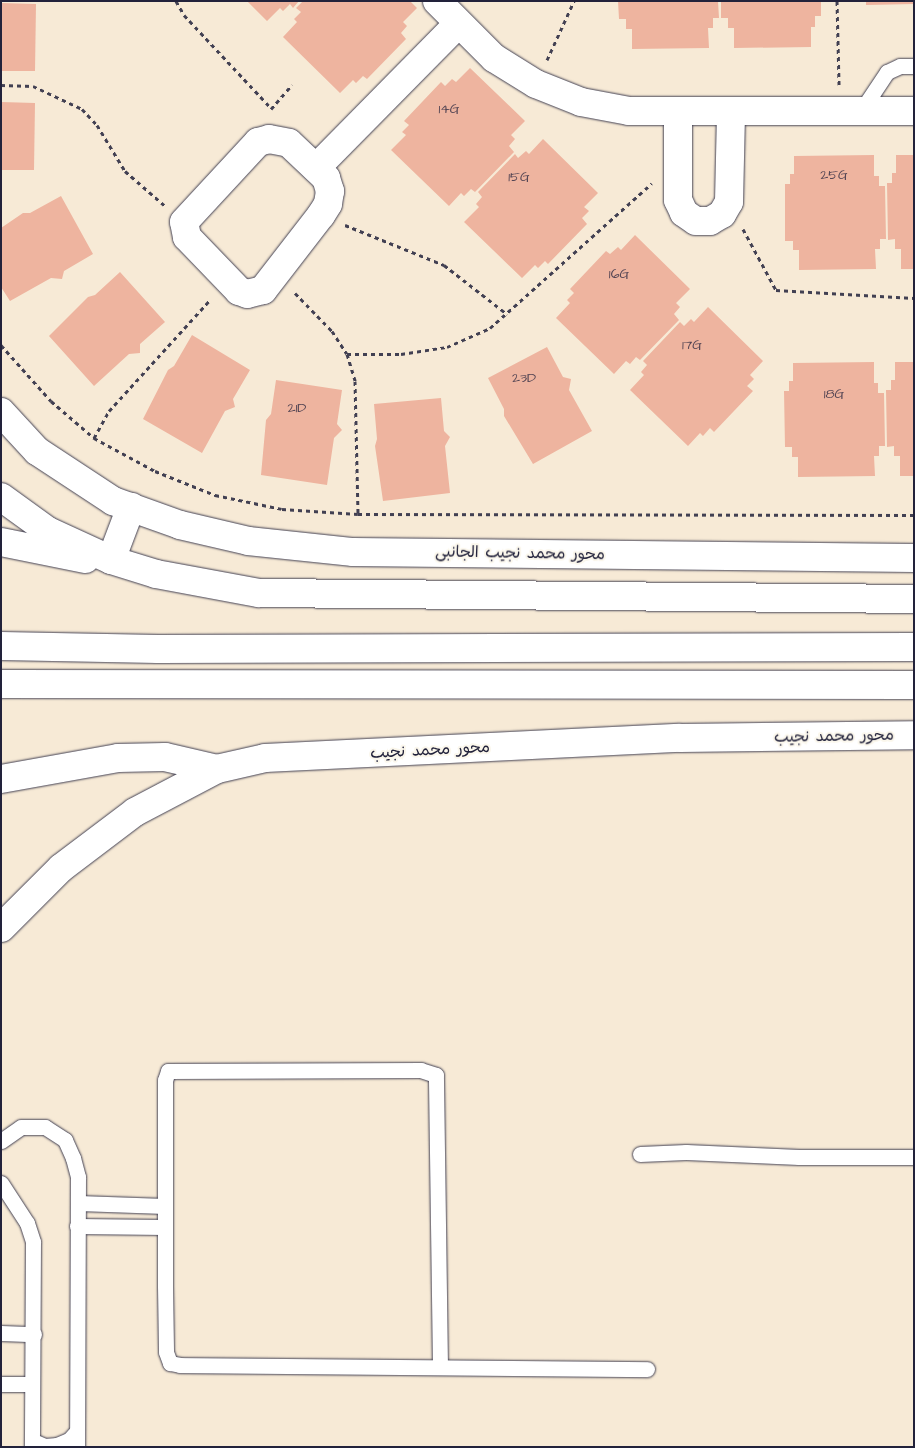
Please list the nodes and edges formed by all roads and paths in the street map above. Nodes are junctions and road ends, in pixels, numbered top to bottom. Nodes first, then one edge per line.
1 (176, 1) edge
2 (437, 1) edge
3 (574, 1) edge
4 (837, 1) edge
5 (457, 25) junction
6 (914, 66) edge
7 (536, 84) junction
8 (1, 85) edge
9 (271, 108) dead end
10 (678, 111) junction
11 (731, 111) junction
12 (850, 111) junction
13 (914, 111) edge
14 (678, 160) junction
15 (316, 168) junction
16 (729, 202) junction
17 (321, 215) junction
18 (184, 222) junction
19 (276, 274) junction
20 (228, 280) junction
21 (914, 298) edge
22 (506, 314) junction
23 (1, 345) edge
24 (347, 354) junction
25 (1, 412) edge
26 (94, 438) junction
27 (1, 497) edge
28 (131, 507) junction
29 (358, 514) junction
30 (914, 515) edge
31 (1, 542) edge
32 (914, 558) edge
33 (111, 560) junction
34 (914, 599) edge
35 (1, 646) edge
36 (914, 647) edge
37 (1, 684) edge
38 (914, 685) edge
39 (914, 735) edge
40 (216, 769) junction
41 (1, 779) edge
42 (1, 928) edge
43 (1, 1141) edge
44 (640, 1154) dead end
45 (914, 1157) edge
46 (1, 1183) edge
47 (78, 1203) junction
48 (166, 1206) junction
49 (77, 1226) junction
50 (166, 1227) junction
51 (1, 1333) edge
52 (34, 1334) junction
53 (440, 1367) junction
54 (647, 1369) dead end
55 (1, 1384) edge
56 (32, 1384) junction
57 (77, 1431) junction
58 (33, 1444) edge
59 (77, 1447) edge

1 - 9 path
2 - 5 main road
3 - 7 path
4 - 12 path
5 - 7 main road
5 - 15 main road
6 - 12 lane
7 - 10 main road
8 - 18 path
10 - 11 main road
10 - 14 main road
11 - 12 main road
11 - 16 main road
12 - 13 main road
14 - 16 main road
14 - 22 path
15 - 17 main road
15 - 18 main road
16 - 21 path
17 - 19 main road
17 - 22 path
18 - 20 main road
19 - 20 main road
19 - 24 path
20 - 26 path
22 - 24 path
23 - 26 path
24 - 29 path
25 - 28 main road, محور محمد نجيب الجانبى
26 - 29 path
27 - 33 main road
28 - 32 main road, محور محمد نجيب الجانبى
28 - 33 main road
29 - 30 path
31 - 33 main road
33 - 34 main road
35 - 36 main road
37 - 38 main road
39 - 40 main road, محور محمد نجيب
40 - 41 main road
40 - 42 main road, محور محمد نجيب
43 - 47 lane
44 - 45 lane
46 - 52 lane
47 - 48 lane
47 - 49 lane
48 - 50 lane
48 - 53 lane
49 - 50 lane
49 - 57 lane
50 - 53 lane
51 - 52 lane
52 - 56 lane
53 - 54 lane
55 - 56 lane
56 - 58 lane
57 - 58 lane
57 - 59 lane

